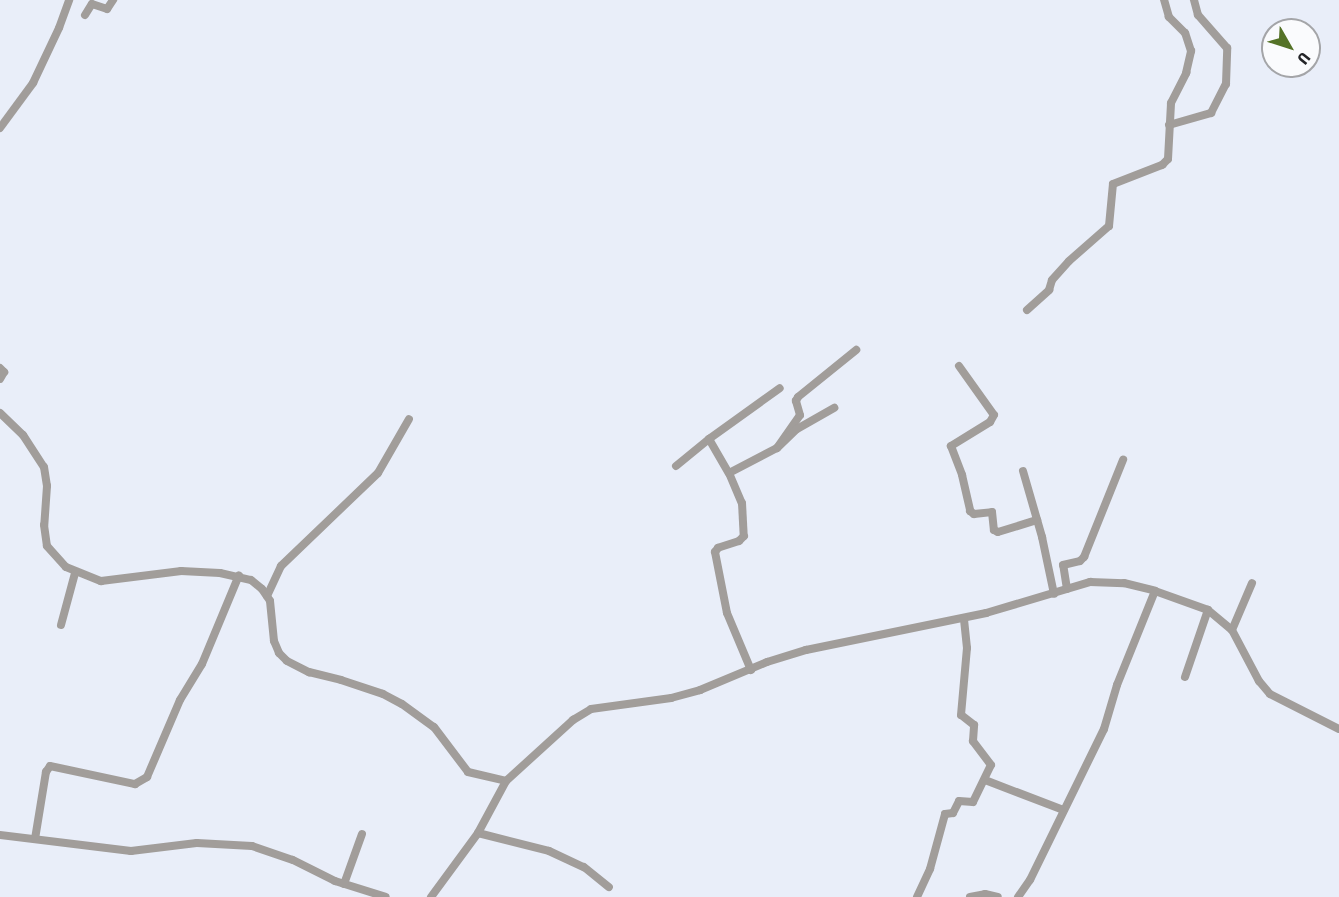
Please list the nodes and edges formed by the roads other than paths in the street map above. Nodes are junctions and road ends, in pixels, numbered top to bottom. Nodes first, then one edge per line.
1 (69, 0) edge
2 (113, 0) edge
3 (1164, 0) edge
4 (1194, 0) edge
5 (86, 15) dead end
6 (1168, 125) junction
7 (0, 128) edge
8 (1026, 310) dead end
9 (856, 350) dead end
10 (959, 366) dead end
11 (0, 368) edge
12 (0, 379) edge
13 (780, 388) dead end
14 (834, 408) dead end
15 (0, 412) edge
16 (409, 418) dead end
17 (708, 439) junction
18 (777, 448) junction
19 (1123, 460) dead end
20 (676, 466) dead end
21 (1023, 471) dead end
22 (729, 473) junction
23 (1037, 520) junction
24 (75, 573) junction
25 (240, 575) junction
26 (1252, 583) dead end
27 (1067, 589) junction
28 (1155, 591) junction
29 (1054, 594) junction
30 (267, 596) junction
31 (1209, 610) junction
32 (964, 618) junction
33 (61, 625) dead end
34 (1232, 630) junction
35 (751, 670) junction
36 (1185, 677) dead end
37 (1339, 729) edge
38 (985, 780) junction
39 (506, 781) junction
40 (1063, 810) junction
41 (478, 833) junction
42 (362, 834) dead end
43 (0, 836) edge
44 (35, 839) junction
45 (344, 884) junction
46 (609, 887) dead end
47 (386, 897) edge
48 (431, 897) edge
49 (917, 897) edge
50 (970, 897) edge
51 (998, 897) edge
52 (1018, 897) edge

1 - 7 street
2 - 5 street
3 - 6 street
4 - 6 street
6 - 8 street
9 - 18 street
10 - 23 street
11 - 12 street
13 - 17 street
14 - 18 street
15 - 24 street
16 - 30 street
17 - 20 street
17 - 22 street
18 - 22 street
19 - 27 street
21 - 23 street
22 - 35 street
23 - 29 street
24 - 25 street
24 - 33 street
25 - 30 street
25 - 44 street
26 - 34 street
27 - 28 street
27 - 29 street
28 - 31 street
28 - 40 street
29 - 32 street
30 - 39 street
31 - 34 street
31 - 36 street
32 - 35 street
32 - 38 street
34 - 37 street
35 - 39 street
38 - 40 street
38 - 49 street
39 - 41 street
40 - 52 street
41 - 46 street
41 - 48 street
42 - 45 street
43 - 44 street
44 - 45 street
45 - 47 street
50 - 51 street

